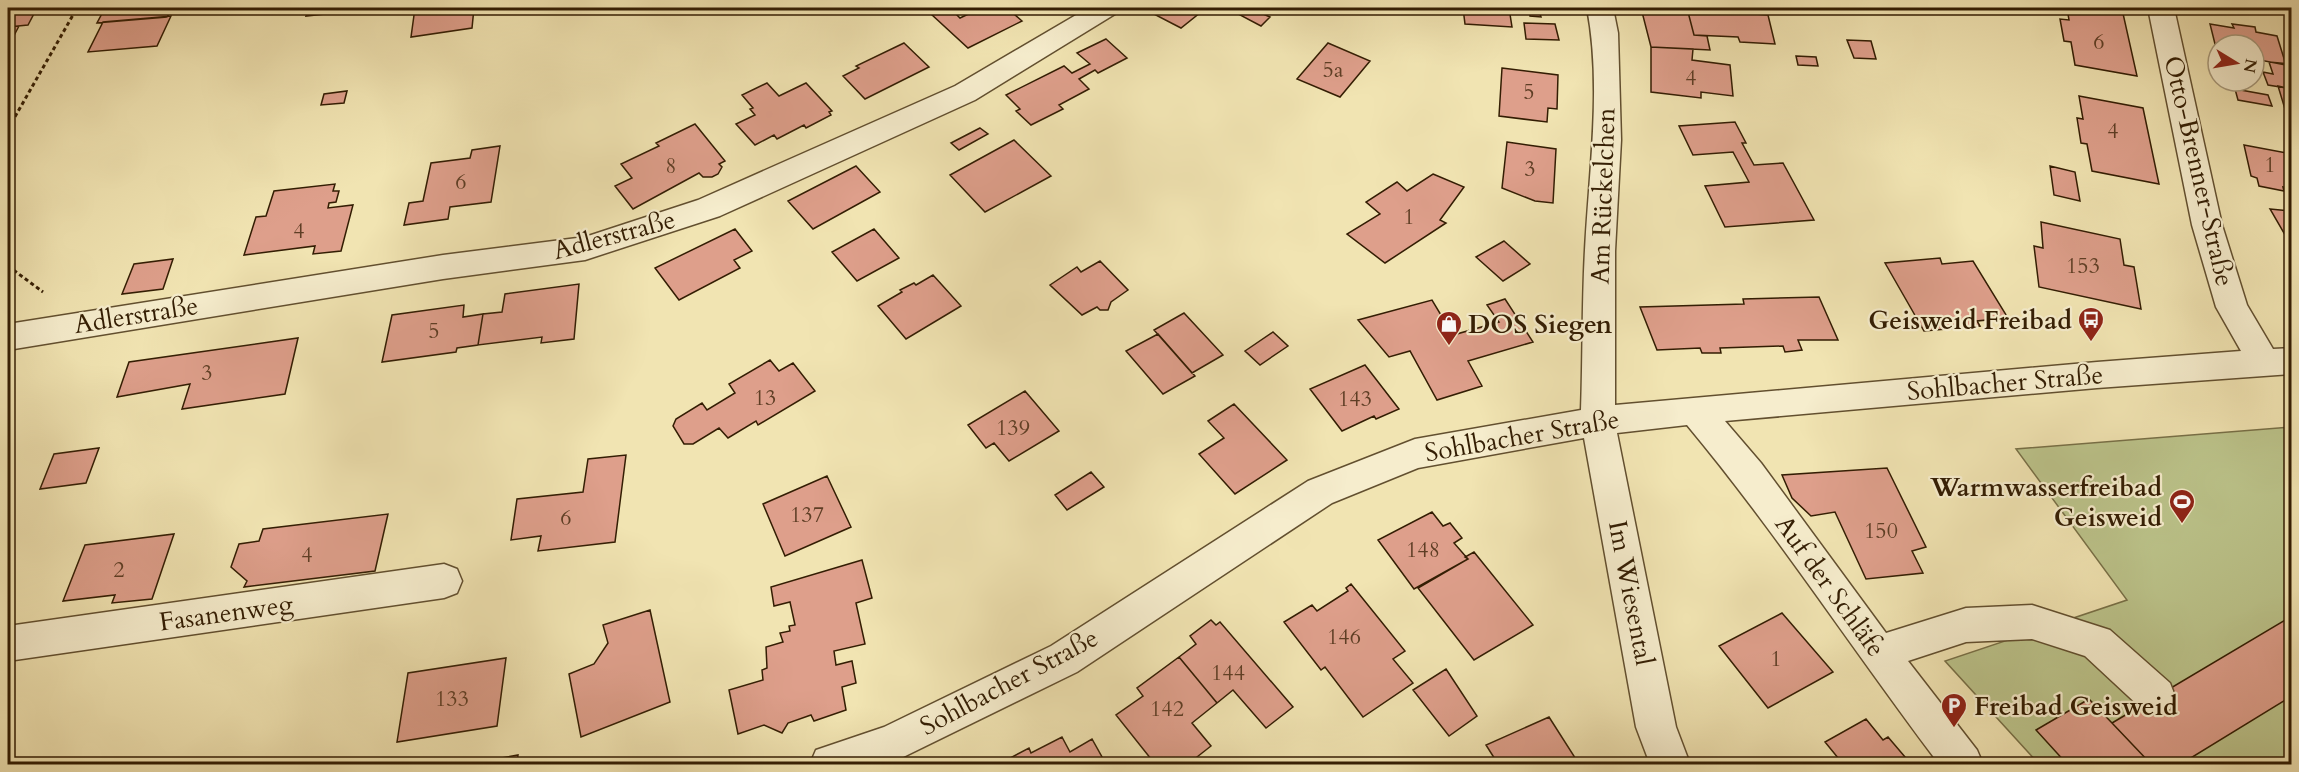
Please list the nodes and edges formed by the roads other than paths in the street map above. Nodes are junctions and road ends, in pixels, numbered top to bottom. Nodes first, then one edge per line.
1 (1106, 8) edge
2 (1600, 8) edge
3 (2161, 8) edge
4 (8, 336) edge
5 (2278, 362) edge
6 (1695, 410) junction
7 (1598, 421) junction
8 (444, 581) dead end
9 (8, 644) edge
10 (1878, 653) junction
11 (2156, 696) dead end
12 (830, 765) edge
13 (1670, 765) edge
14 (1963, 765) edge

1 - 4 street, Adlerstraße
2 - 7 street, Am Rückelchen
3 - 5 street, Otto-Brenner-Straße
5 - 6 street, Sohlbacher Straße
6 - 7 street, Sohlbacher Straße
6 - 10 street, Auf der Schläfe
7 - 12 street, Sohlbacher Straße
7 - 13 street, Im Wiesental
8 - 9 street, Fasanenweg
10 - 11 street
10 - 14 street, Auf der Schläfe

